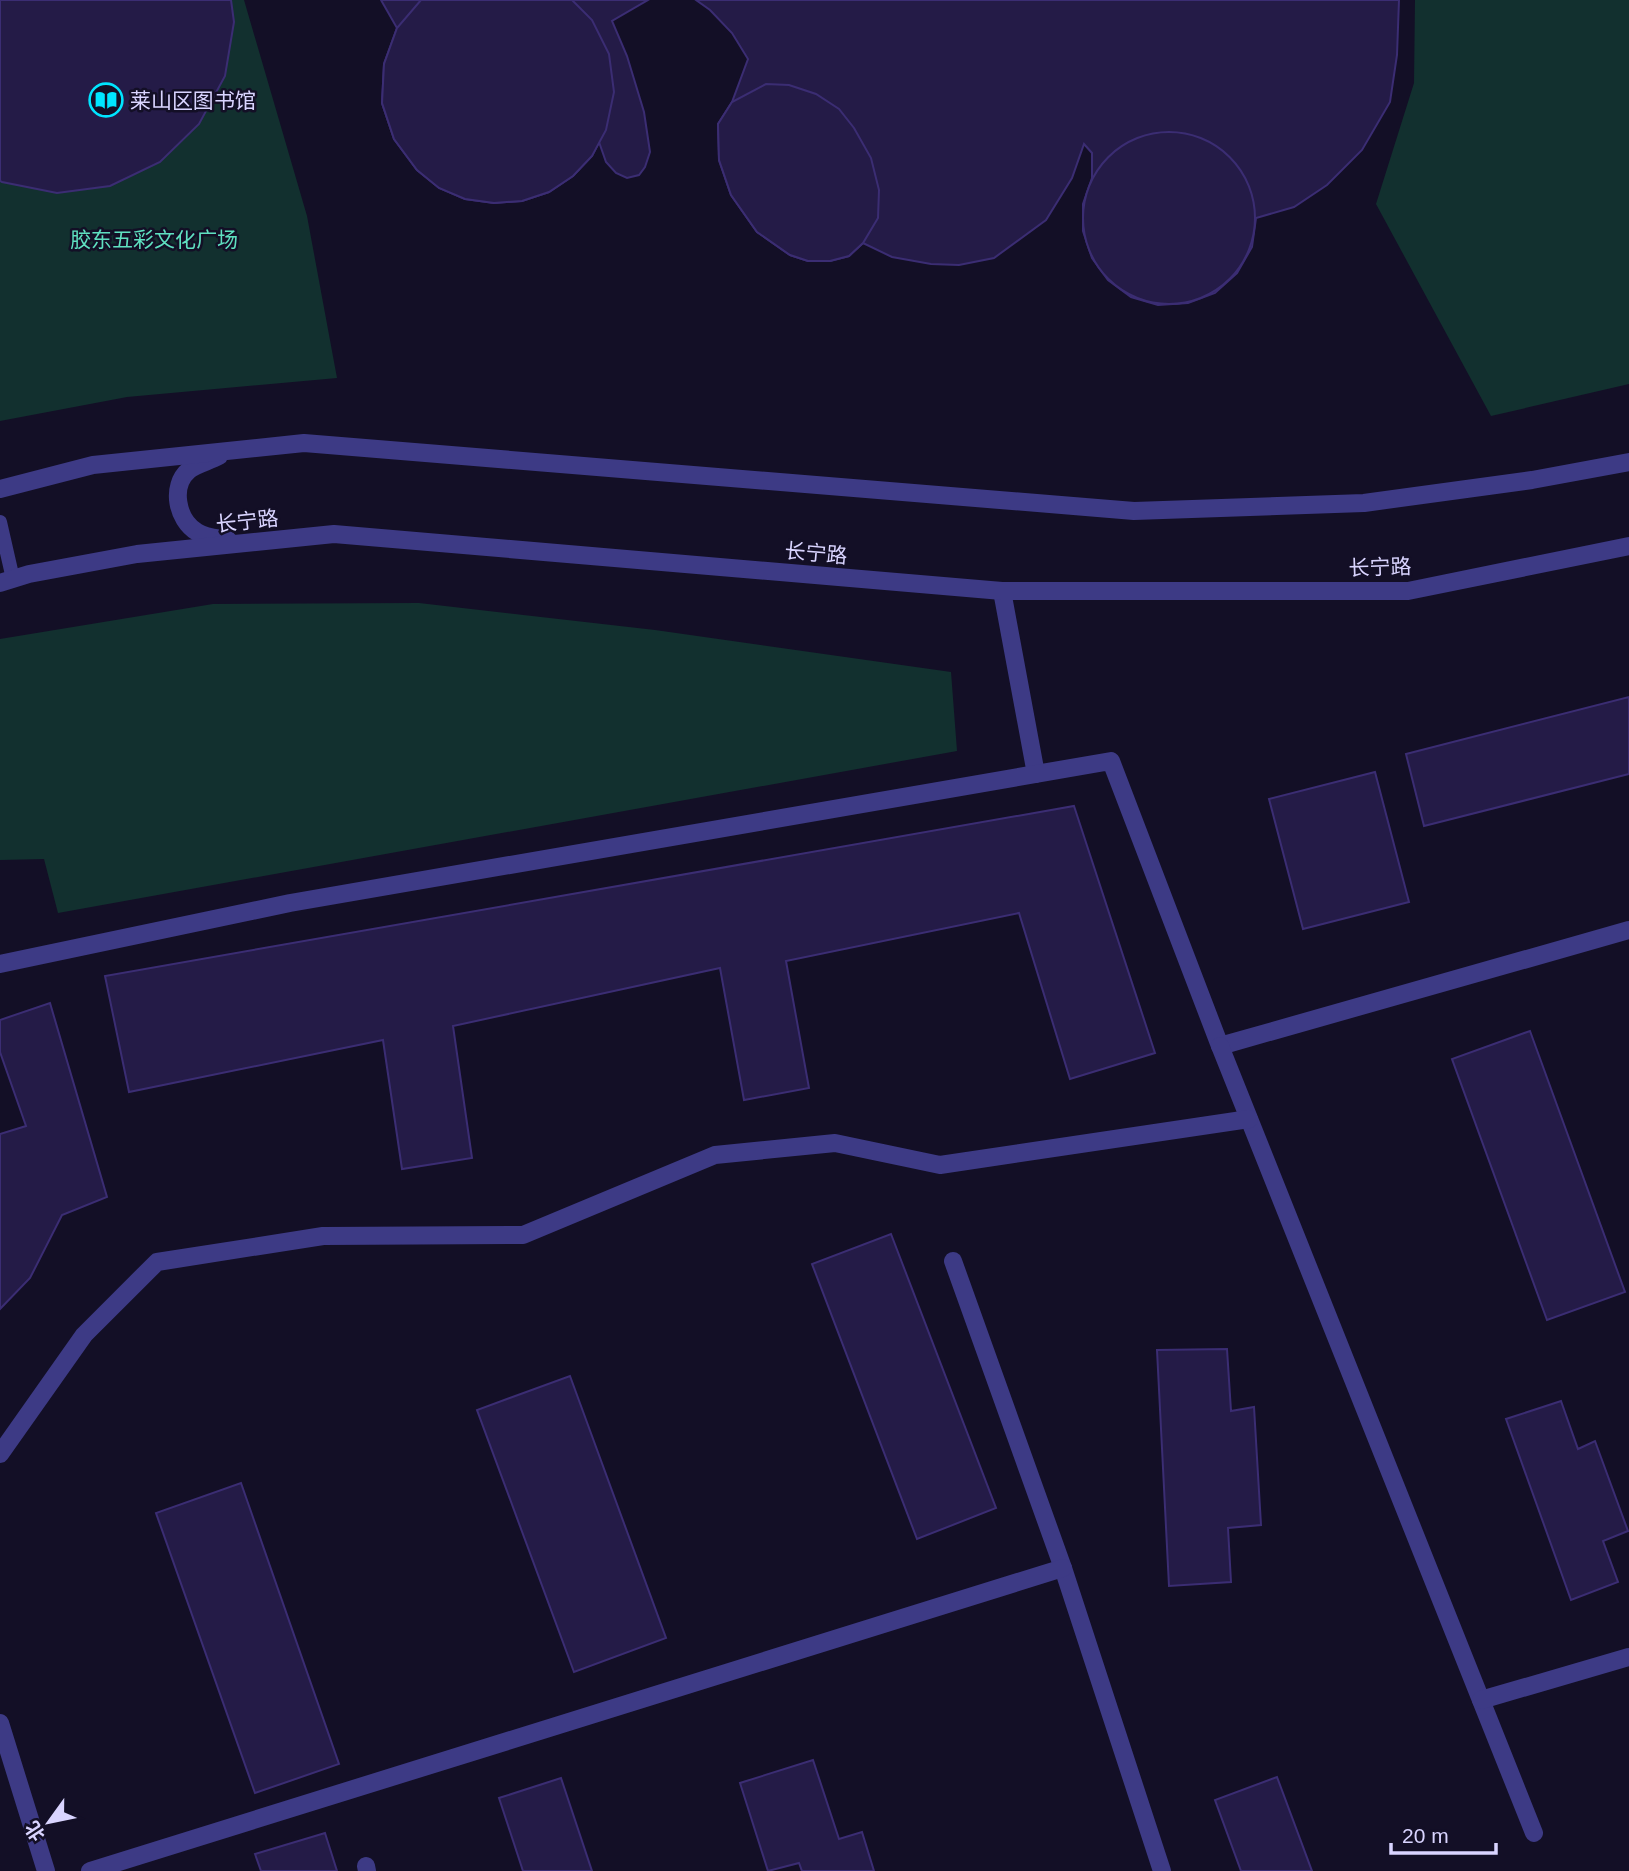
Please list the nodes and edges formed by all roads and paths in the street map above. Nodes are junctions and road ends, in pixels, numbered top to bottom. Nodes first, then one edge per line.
1 (232, 450) junction
2 (1629, 462) edge
3 (0, 489) edge
4 (0, 522) edge
5 (256, 543) junction
6 (1629, 546) edge
7 (7, 581) edge
8 (1002, 592) junction
9 (1035, 774) junction
10 (1629, 930) edge
11 (0, 964) edge
12 (1220, 1046) junction
13 (1249, 1119) junction
14 (953, 1261) dead end
15 (0, 1454) edge
16 (1063, 1568) junction
17 (1629, 1657) edge
18 (1481, 1700) junction
19 (0, 1723) edge
20 (1534, 1833) dead end
21 (99, 1870) edge
22 (46, 1871) edge
23 (1162, 1871) edge

1 - 2 street
1 - 3 street
1 - 5 street
4 - 7 lane
5 - 7 street, 长宁路
5 - 8 street, 长宁路
6 - 8 street, 长宁路
8 - 9 street
9 - 11 street
9 - 12 street
10 - 12 street
12 - 13 street
13 - 15 street
13 - 18 street
14 - 16 street
16 - 21 street
16 - 23 street
17 - 18 street
18 - 20 street
19 - 22 street

